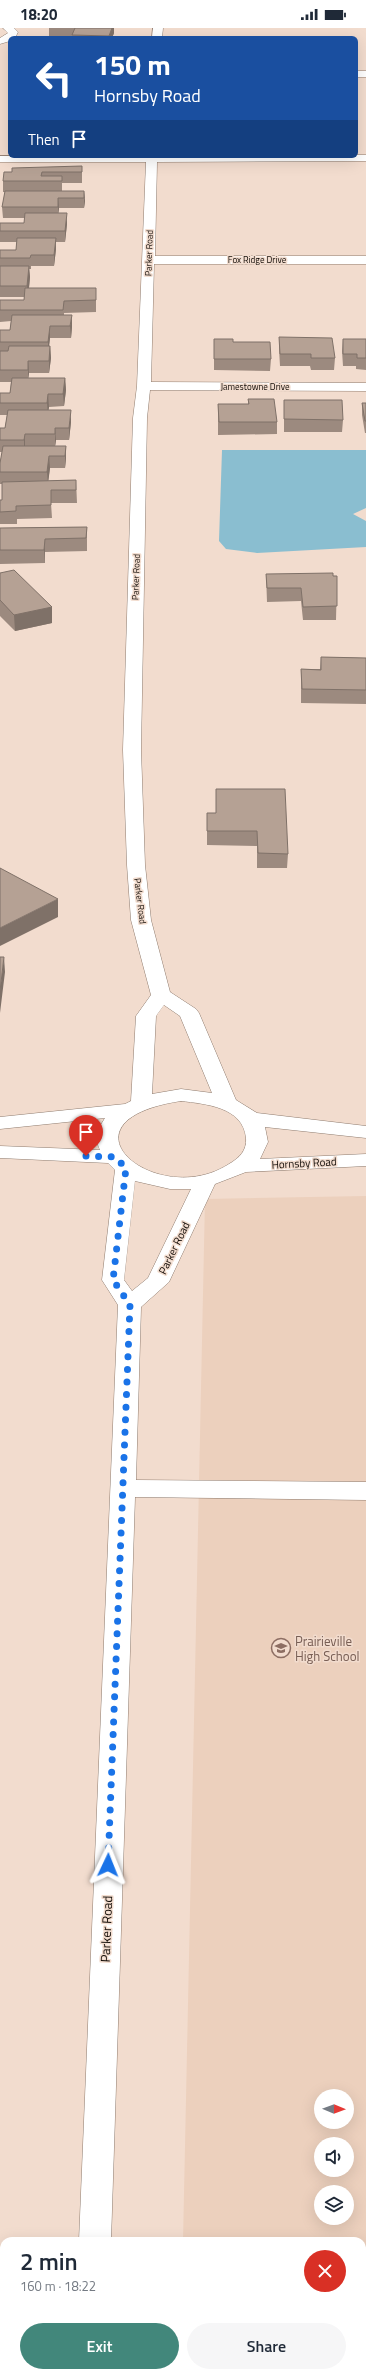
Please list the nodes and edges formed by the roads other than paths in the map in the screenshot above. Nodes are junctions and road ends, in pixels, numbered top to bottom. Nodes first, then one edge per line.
1 (8, 28) edge
2 (11, 36) edge
3 (76, 158) edge
4 (152, 158) edge
5 (0, 159) edge
6 (149, 260) junction
7 (366, 260) edge
8 (144, 386) junction
9 (366, 387) edge
10 (161, 995) junction
11 (227, 1103) junction
12 (133, 1106) junction
13 (250, 1119) junction
14 (0, 1123) edge
15 (366, 1132) edge
16 (0, 1152) edge
17 (366, 1160) edge
18 (120, 1163) junction
19 (241, 1166) junction
20 (206, 1181) junction
21 (130, 1305) junction
22 (122, 1488) junction
23 (366, 1491) edge
24 (94, 2237) edge

1 - 2 street
3 - 5 street
4 - 6 street, Parker Road
6 - 7 street, Fox Ridge Drive
6 - 8 street, Parker Road
8 - 9 street, Jamestowne Drive
8 - 10 street, Parker Road
10 - 11 street
10 - 12 street
11 - 12 street
11 - 13 street
12 - 14 street
12 - 18 street
13 - 15 street
13 - 19 street
16 - 18 street
17 - 19 street, Hornsby Road
18 - 20 street
18 - 21 street
19 - 20 street
20 - 21 street, Parker Road
21 - 22 street, Parker Road
22 - 23 street
22 - 24 street, Parker Road

